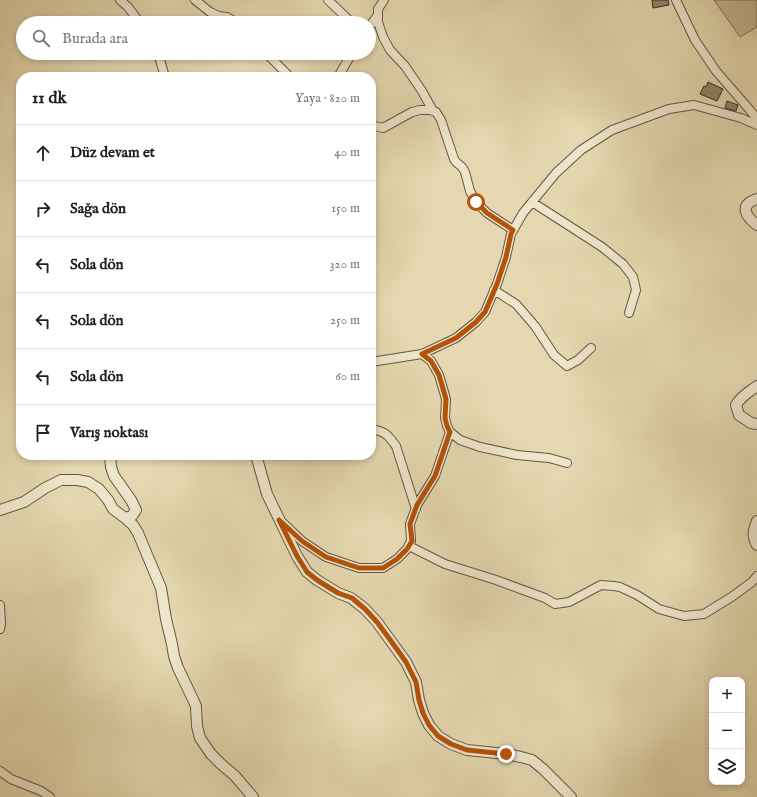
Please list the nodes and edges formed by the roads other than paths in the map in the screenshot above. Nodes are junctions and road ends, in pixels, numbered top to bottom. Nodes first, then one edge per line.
1 (120, 0) edge
2 (195, 0) edge
3 (328, 0) edge
4 (384, 0) edge
5 (676, 0) edge
6 (378, 15) junction
7 (135, 16) edge
8 (219, 16) edge
9 (345, 16) edge
10 (376, 18) edge
11 (160, 60) edge
12 (273, 60) edge
13 (348, 60) edge
14 (164, 72) edge
15 (285, 72) edge
16 (341, 72) edge
17 (433, 111) junction
18 (757, 119) edge
19 (757, 125) edge
20 (376, 126) edge
21 (757, 199) edge
22 (532, 202) junction
23 (757, 225) edge
24 (513, 230) junction
25 (494, 290) junction
26 (629, 313) dead end
27 (591, 348) dead end
28 (422, 354) junction
29 (376, 361) edge
30 (757, 386) edge
31 (757, 424) edge
32 (376, 430) edge
33 (450, 432) junction
34 (110, 460) edge
35 (257, 460) edge
36 (567, 463) dead end
37 (416, 509) junction
38 (0, 510) edge
39 (125, 518) junction
40 (279, 520) junction
41 (757, 521) edge
42 (757, 545) edge
43 (409, 546) junction
44 (757, 576) edge
45 (0, 605) edge
46 (0, 629) edge
47 (0, 771) edge
48 (50, 797) edge
49 (253, 797) edge
50 (571, 797) edge

1 - 7 street
2 - 8 street
3 - 9 street
4 - 6 street
5 - 18 street
6 - 10 street
6 - 17 street
11 - 14 street
12 - 15 street
13 - 16 street
17 - 20 street
17 - 24 street
19 - 22 street
21 - 23 street
22 - 24 street
22 - 26 street
24 - 25 street
25 - 27 street
25 - 28 street
28 - 29 street
28 - 33 street
30 - 31 street
32 - 37 street
33 - 36 street
33 - 37 street
34 - 39 street
35 - 40 street
37 - 43 street
38 - 39 street
39 - 49 street
40 - 43 street
40 - 50 street
41 - 42 street
43 - 44 street
45 - 46 street
47 - 48 street

